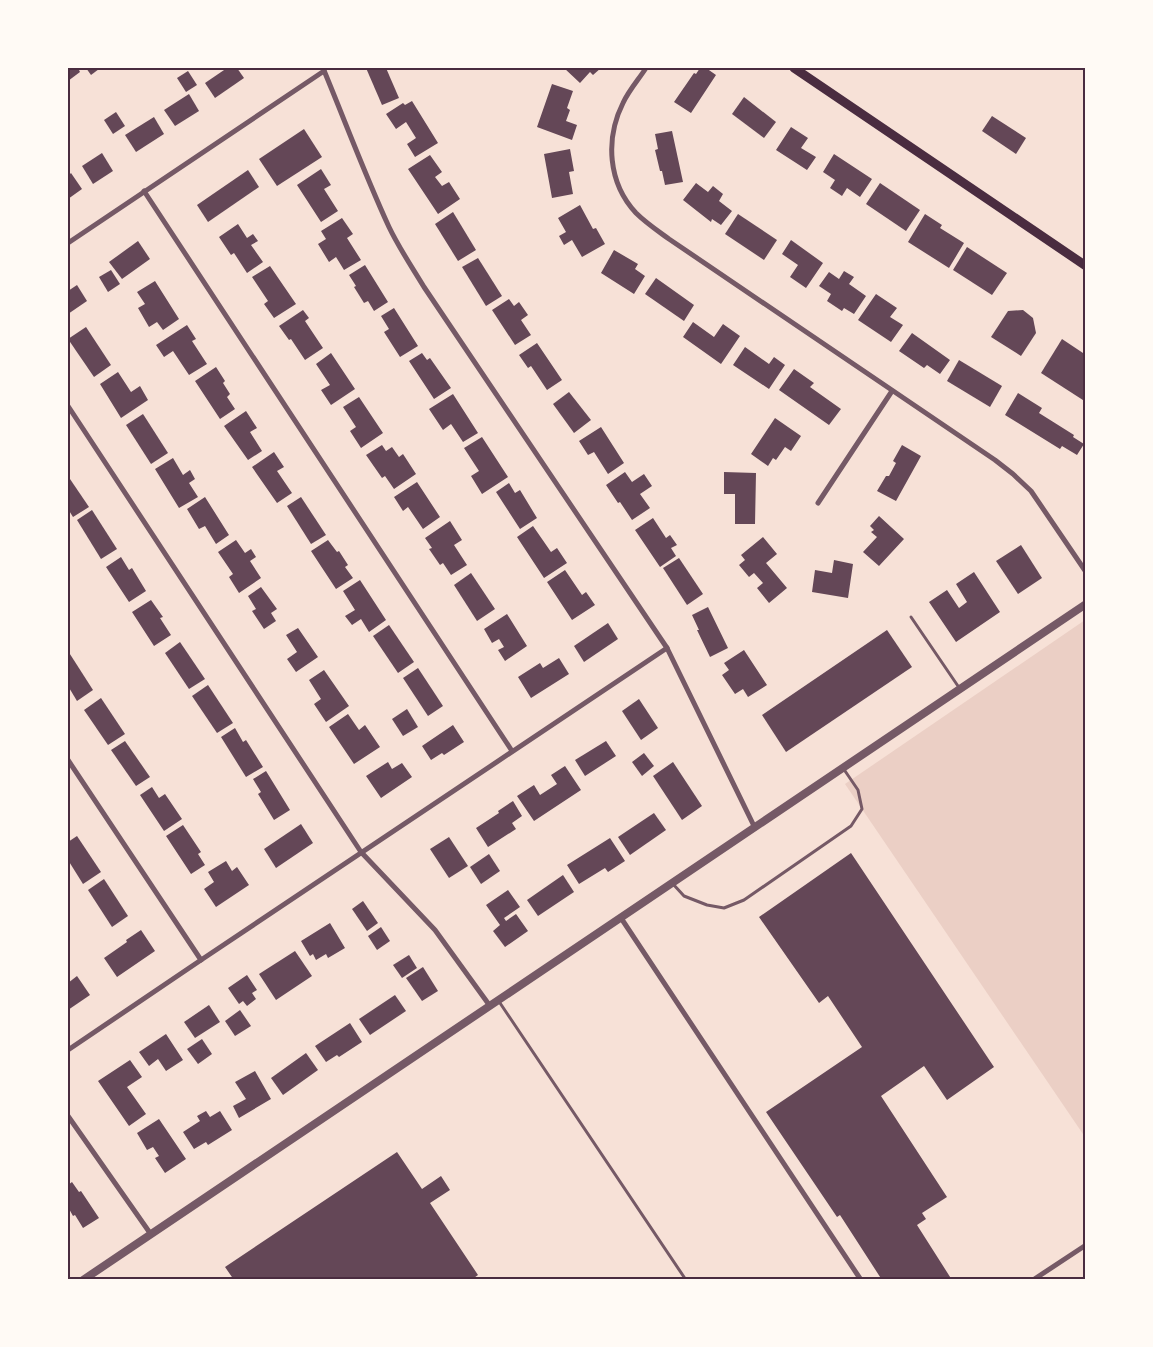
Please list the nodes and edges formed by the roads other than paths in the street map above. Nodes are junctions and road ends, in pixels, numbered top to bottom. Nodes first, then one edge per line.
1 (646, 68) edge
2 (794, 68) edge
3 (324, 69) edge
4 (144, 191) junction
5 (68, 242) edge
6 (1086, 266) edge
7 (892, 391) junction
8 (68, 406) edge
9 (818, 503) dead end
10 (1086, 572) edge
11 (1086, 604) edge
12 (911, 617) dead end
13 (667, 648) junction
14 (960, 689) junction
15 (512, 751) junction
16 (68, 760) edge
17 (843, 768) junction
18 (755, 828) junction
19 (361, 852) junction
20 (673, 883) junction
21 (621, 918) junction
22 (201, 960) junction
23 (498, 1000) junction
24 (490, 1006) junction
25 (68, 1050) edge
26 (68, 1116) edge
27 (150, 1234) junction
28 (1086, 1244) edge
29 (84, 1280) edge
30 (686, 1280) edge
31 (861, 1280) edge
32 (1033, 1280) edge

1 - 7 street
2 - 6 main road
3 - 4 street
3 - 13 street
4 - 5 street
4 - 15 street
7 - 9 street
7 - 10 street
8 - 19 street
11 - 14 street
12 - 14 lane
13 - 15 street
13 - 18 street
14 - 17 street
15 - 19 street
16 - 22 street
17 - 18 street
17 - 20 lane
18 - 20 street
19 - 22 street
19 - 24 street
20 - 21 street
21 - 23 street
21 - 31 street
22 - 25 street
23 - 24 street
23 - 30 lane
24 - 27 street
26 - 27 street
27 - 29 street
28 - 32 street

